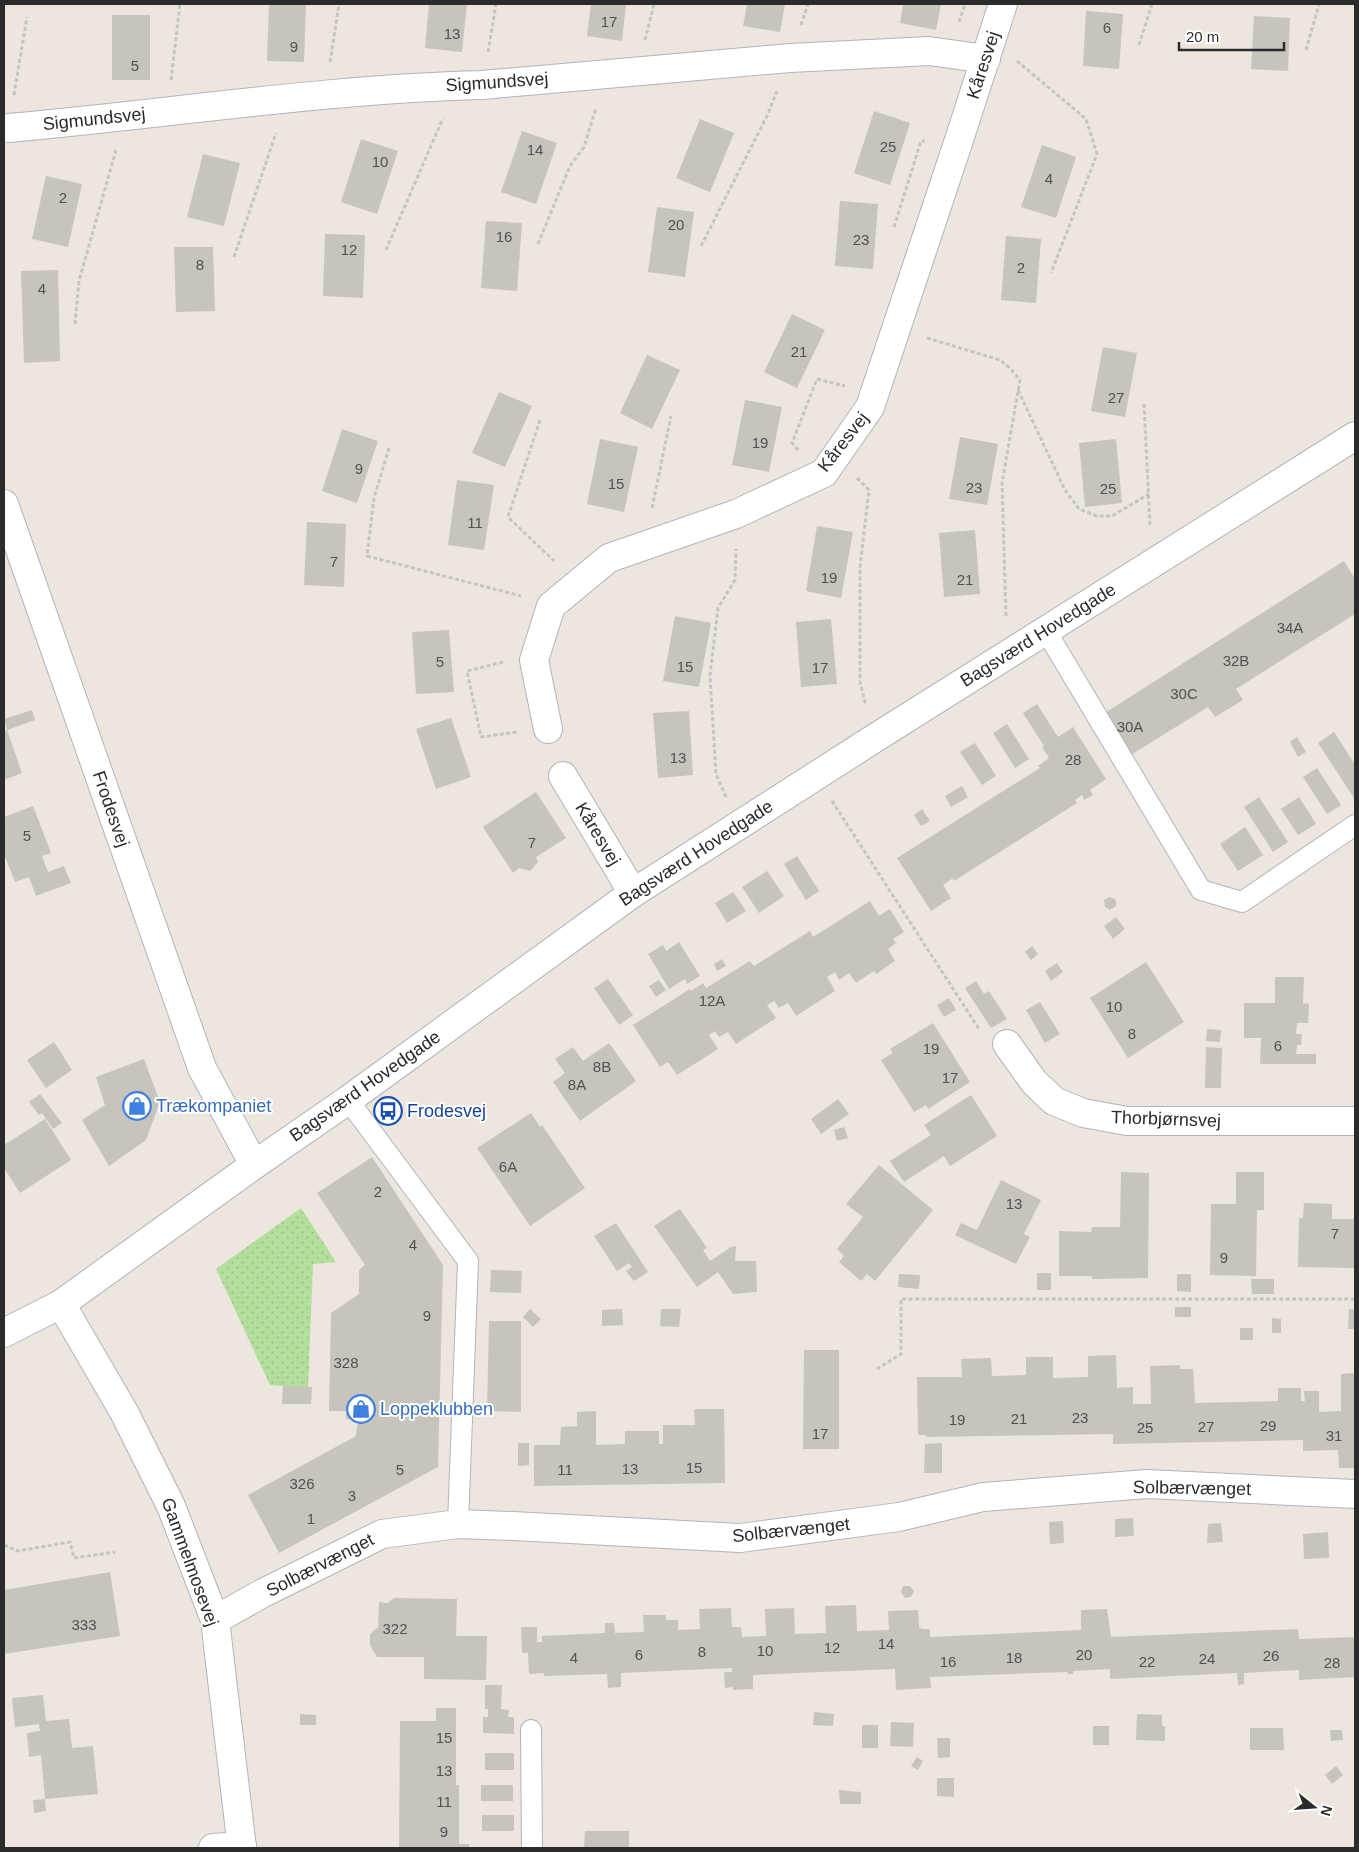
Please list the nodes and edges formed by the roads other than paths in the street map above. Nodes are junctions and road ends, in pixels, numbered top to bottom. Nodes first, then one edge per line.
1 (1003, 4) edge
2 (989, 49) junction
3 (12, 128) road end
4 (1355, 436) edge
5 (4, 504) edge
6 (1046, 630) junction
7 (548, 729) road end
8 (563, 776) dead end
9 (1355, 825) edge
10 (633, 893) junction
11 (1007, 1044) road end
12 (348, 1100) junction
13 (1355, 1121) edge
14 (254, 1165) junction
15 (61, 1304) junction
16 (4, 1333) edge
17 (1355, 1494) edge
18 (458, 1524) junction
19 (215, 1620) junction
20 (531, 1730) dead end
21 (242, 1847) edge
22 (213, 1848) edge
23 (532, 1848) edge

1 - 2 street, Kåresvej
2 - 3 street, Sigmundsvej
2 - 7 street, Kåresvej
4 - 6 street, Bagsværd Hovedgade
5 - 14 street, Frodesvej
6 - 9 lane
6 - 10 street, Bagsværd Hovedgade
8 - 10 street, Kåresvej
10 - 12 street, Bagsværd Hovedgade
11 - 13 street, Thorbjørnsvej
12 - 14 street, Bagsværd Hovedgade
12 - 18 lane
14 - 15 street, Bagsværd Hovedgade
15 - 16 street, Bagsværd Hovedgade
15 - 19 street, Gammelmosevej
17 - 18 street, Solbærvænget
18 - 19 street, Solbærvænget
19 - 21 street, Gammelmosevej
20 - 23 lane
21 - 22 street, Gammelmosevej

